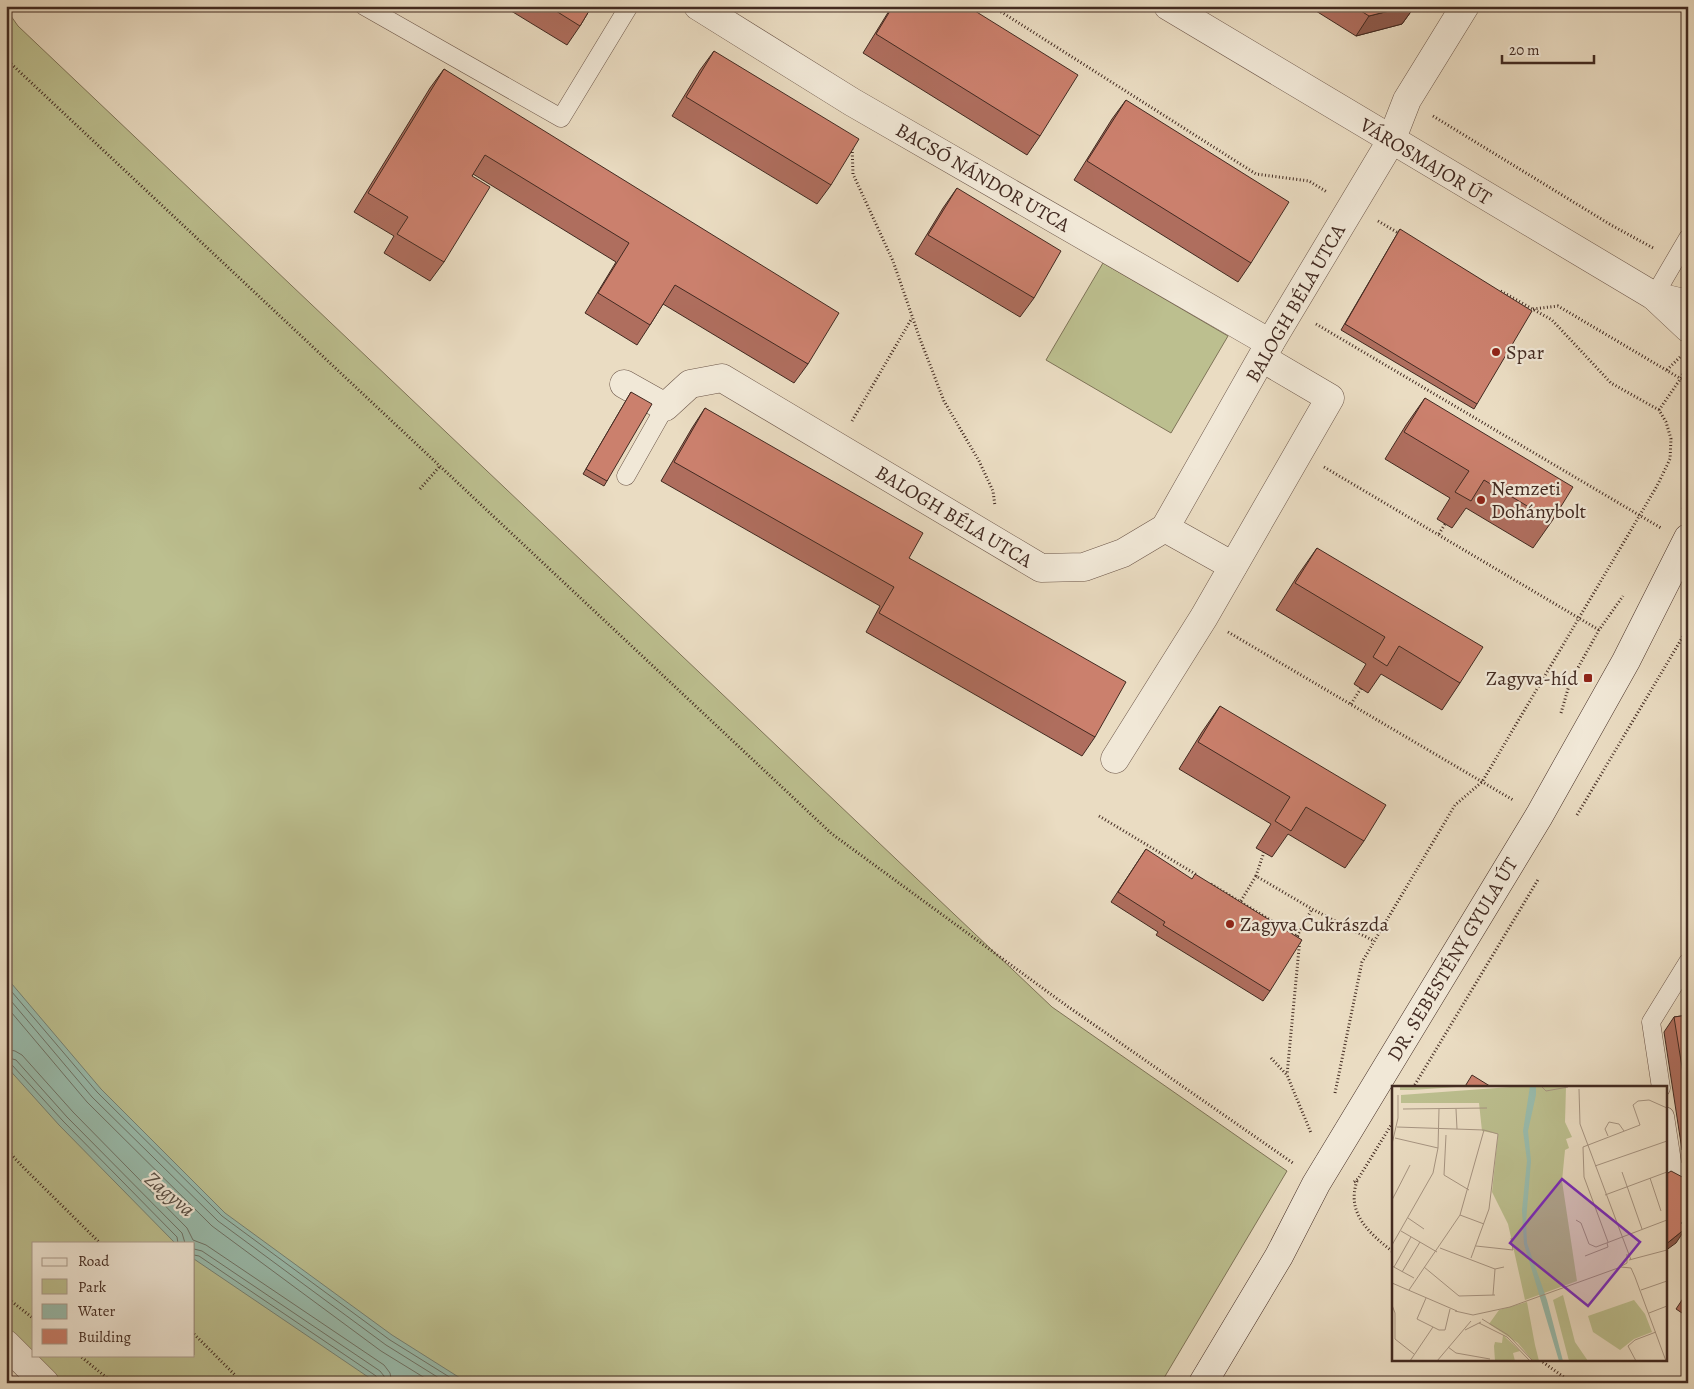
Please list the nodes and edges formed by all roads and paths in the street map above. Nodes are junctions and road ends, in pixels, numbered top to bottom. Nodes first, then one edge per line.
1 (364, 6) edge
2 (629, 6) edge
3 (698, 6) edge
4 (992, 6) edge
5 (1168, 6) edge
6 (1465, 6) edge
7 (6, 59) edge
8 (1407, 100) junction
9 (852, 102) junction
10 (1391, 141) junction
11 (1352, 206) junction
12 (1403, 236) edge
13 (1688, 238) edge
14 (1675, 261) junction
15 (1498, 290) edge
16 (1654, 296) junction
17 (1688, 304) edge
18 (1290, 309) junction
19 (1532, 310) junction
20 (912, 318) junction
21 (1688, 328) edge
22 (1266, 351) junction
23 (1681, 356) dead end
24 (1688, 363) edge
25 (1668, 370) junction
26 (1681, 378) junction
27 (1688, 383) edge
28 (624, 384) dead end
29 (665, 407) junction
30 (1659, 410) junction
31 (837, 447) junction
32 (1298, 452) junction
33 (440, 466) junction
34 (626, 476) dead end
35 (420, 489) dead end
36 (1688, 498) edge
37 (1682, 510) dead end
38 (1638, 515) junction
39 (1445, 524) dead end
40 (1165, 528) junction
41 (1439, 534) junction
42 (1679, 535) edge
43 (986, 536) junction
44 (1680, 564) edge
45 (1233, 566) junction
46 (1204, 617) junction
47 (1578, 617) junction
48 (1599, 630) dead end
49 (1361, 688) dead end
50 (1351, 704) junction
51 (1115, 759) dead end
52 (1482, 782) junction
53 (1515, 802) dead end
54 (1099, 816) dead end
55 (1264, 852) dead end
56 (1199, 876) edge
57 (1256, 876) junction
58 (1207, 881) edge
59 (1240, 902) junction
60 (1312, 909) junction
61 (1296, 936) junction
62 (1374, 941) junction
63 (1688, 962) edge
64 (1271, 1058) dead end
65 (1287, 1075) junction
66 (1661, 1086) edge
67 (1333, 1101) dead end
68 (1666, 1122) edge
69 (1317, 1131) dead end
70 (6, 1148) edge
71 (1294, 1164) dead end
72 (1688, 1177) edge
73 (1358, 1179) dead end
74 (99, 1242) edge
75 (1392, 1251) edge
76 (6, 1298) edge
77 (32, 1318) edge
78 (195, 1335) edge
79 (6, 1344) edge
80 (80, 1356) edge
81 (1543, 1362) edge
82 (236, 1376) dead end
83 (45, 1383) edge
84 (113, 1383) edge
85 (1203, 1383) edge
86 (1572, 1383) edge

1 - 2 lane
3 - 9 street, BACSÓ NÁNDOR UTCA
4 - 11 path
5 - 10 street, VÁROSMAJOR ÚT
6 - 8 street, BALOGH BÉLA UTCA
7 - 33 path
8 - 10 street, BALOGH BÉLA UTCA
8 - 14 path
9 - 20 path
9 - 22 street, BACSÓ NÁNDOR UTCA
10 - 11 street, BALOGH BÉLA UTCA
10 - 16 street, VÁROSMAJOR ÚT
11 - 12 path
11 - 18 street, BALOGH BÉLA UTCA
13 - 14 lane
14 - 16 lane
15 - 19 path
16 - 17 street, VÁROSMAJOR ÚT
16 - 21 street
18 - 22 street, BALOGH BÉLA UTCA
18 - 38 path
19 - 25 path
19 - 30 path
20 - 31 path
20 - 43 path
22 - 32 street, BACSÓ NÁNDOR UTCA
22 - 40 street, BALOGH BÉLA UTCA
23 - 25 path
24 - 26 path
25 - 26 path
26 - 27 path
26 - 30 path
28 - 29 street
29 - 31 street, BALOGH BÉLA UTCA
29 - 34 lane
30 - 38 path
31 - 43 street, BALOGH BÉLA UTCA
32 - 41 path
32 - 45 street
33 - 35 path
33 - 71 path
36 - 37 path
38 - 42 path
38 - 47 path
39 - 41 path
40 - 43 street, BALOGH BÉLA UTCA
40 - 45 street
41 - 47 path
42 - 44 street, DR. SEBESTÉNY GYULA ÚT
44 - 85 street, DR. SEBESTÉNY GYULA ÚT
45 - 46 street
46 - 50 path
46 - 51 street
47 - 48 path
47 - 52 path
49 - 50 path
50 - 52 path
52 - 53 path
52 - 62 path
54 - 56 path
55 - 57 path
57 - 59 path
57 - 60 path
58 - 59 path
59 - 61 path
60 - 61 path
60 - 62 path
61 - 65 path
62 - 67 path
63 - 66 lane
64 - 65 path
65 - 69 path
68 - 72 lane
70 - 74 path
73 - 75 path
76 - 77 path
78 - 82 path
79 - 83 street
80 - 84 path
81 - 86 path

